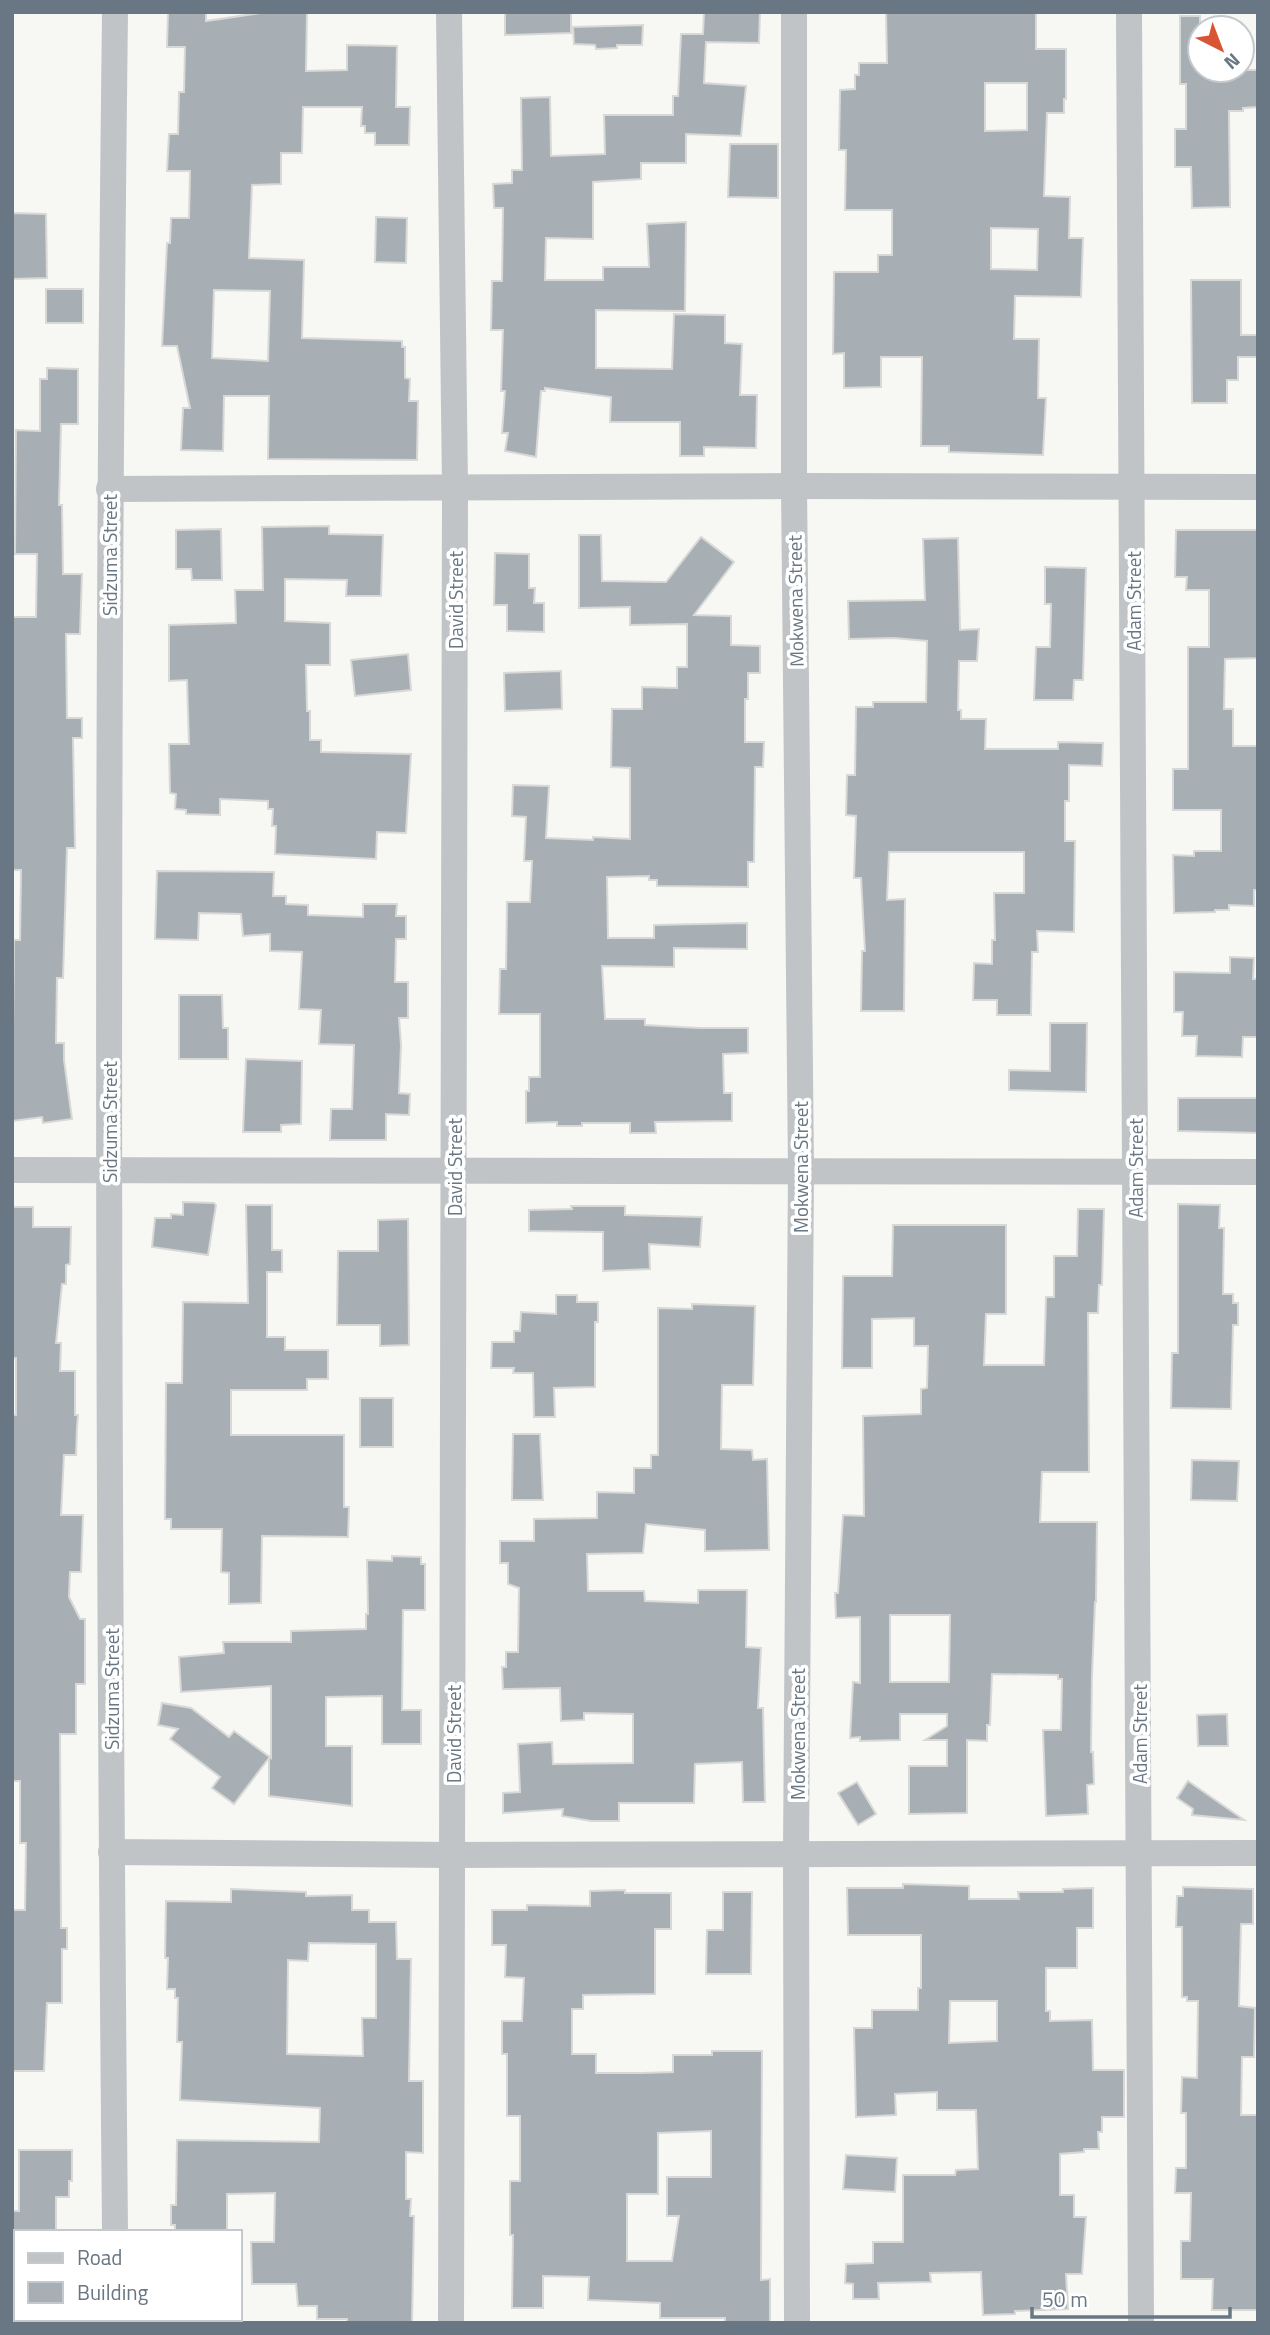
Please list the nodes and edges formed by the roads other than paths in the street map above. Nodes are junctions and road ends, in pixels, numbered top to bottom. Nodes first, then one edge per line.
1 (115, 12) edge
2 (449, 12) edge
3 (794, 12) edge
4 (1129, 12) edge
5 (794, 486) junction
6 (1133, 486) junction
7 (1258, 487) edge
8 (455, 488) junction
9 (110, 489) junction
10 (108, 1168) junction
11 (454, 1169) junction
12 (12, 1170) edge
13 (800, 1171) junction
14 (1258, 1172) edge
15 (1134, 1173) junction
16 (111, 1853) junction
17 (796, 1853) junction
18 (1258, 1853) edge
19 (1140, 1854) junction
20 (453, 1855) junction
21 (115, 2230) edge
22 (451, 2323) edge
23 (797, 2323) edge
24 (1141, 2323) edge

1 - 9 street, Sidzuma Street
2 - 8 street, David Street
3 - 5 street, Mokwena Street
4 - 6 street, Adam Street
5 - 6 street
5 - 8 street
5 - 13 street, Mokwena Street
6 - 7 street
6 - 15 street, Adam Street
8 - 9 street
8 - 11 street, David Street
9 - 10 street, Sidzuma Street
10 - 11 street
10 - 12 street
10 - 16 street, Sidzuma Street
11 - 13 street
11 - 20 street, David Street
13 - 15 street
13 - 17 street, Mokwena Street
14 - 15 street
15 - 19 street, Adam Street
16 - 20 street
16 - 21 street, Sidzuma Street
17 - 19 street
17 - 20 street
17 - 23 street, Mokwena Street
18 - 19 street
19 - 24 street, Adam Street
20 - 22 street, David Street

